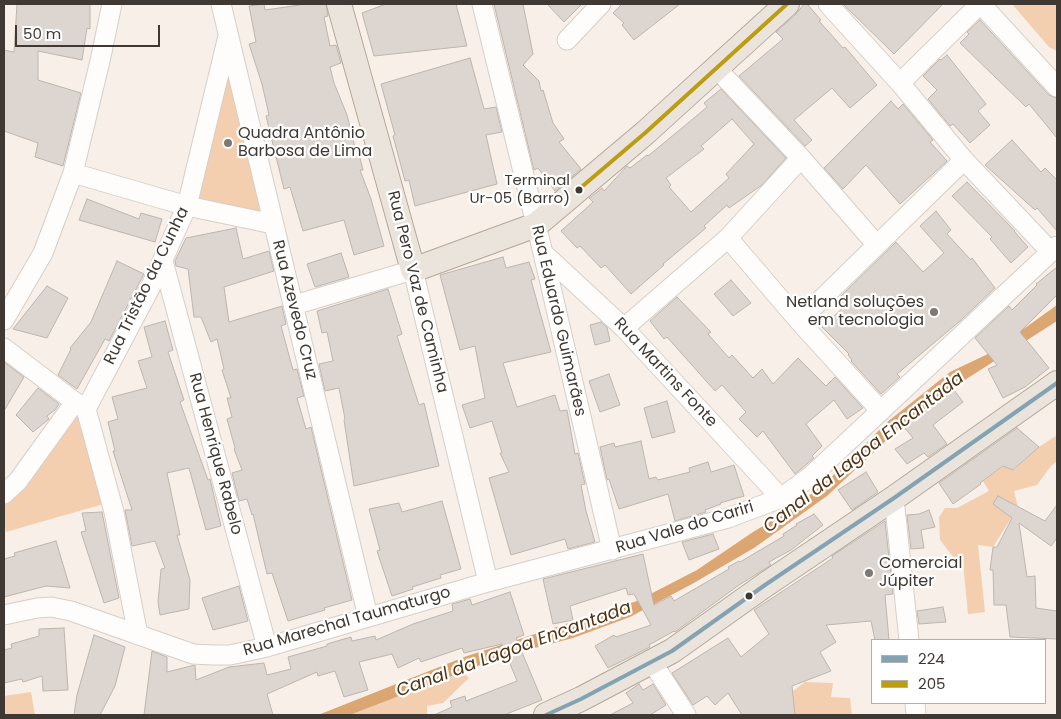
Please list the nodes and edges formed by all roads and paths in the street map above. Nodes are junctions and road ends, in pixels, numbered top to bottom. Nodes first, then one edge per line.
1 (112, 4) edge
2 (221, 4) edge
3 (339, 4) edge
4 (482, 4) edge
5 (601, 4) edge
6 (787, 4) edge
7 (828, 4) edge
8 (981, 4) edge
9 (228, 33) junction
10 (567, 40) dead end
11 (717, 69) junction
12 (1054, 79) edge
13 (900, 83) junction
14 (802, 158) junction
15 (964, 160) junction
16 (73, 173) junction
17 (187, 206) junction
18 (273, 224) junction
19 (536, 225) junction
20 (728, 238) junction
21 (876, 244) junction
22 (1054, 249) edge
23 (543, 253) junction
24 (163, 261) junction
25 (413, 270) junction
26 (294, 305) junction
27 (4, 320) edge
28 (799, 321) junction
29 (624, 328) junction
30 (4, 348) edge
31 (1057, 383) edge
32 (80, 406) junction
33 (881, 411) junction
34 (4, 494) edge
35 (781, 498) junction
36 (894, 498) junction
37 (612, 550) junction
38 (488, 582) junction
39 (4, 614) edge
40 (368, 617) junction
41 (138, 635) junction
42 (909, 639) edge
43 (267, 646) junction
44 (652, 662) junction
45 (546, 715) edge
46 (686, 715) edge

1 - 16 street
2 - 9 street, Rua Azevedo Cruz
3 - 25 main road, Rua Pero Vaz de Caminha
4 - 19 street, Rua Eduardo Guimarães
5 - 10 street
6 - 11 main road
7 - 13 street
8 - 12 street
8 - 13 street
9 - 17 street, Rua Tristão da Cunha
9 - 18 street, Rua Azevedo Cruz
11 - 14 street
11 - 19 main road
13 - 15 street
14 - 20 street
14 - 21 street
15 - 21 street
15 - 22 street
16 - 17 street
16 - 27 street
17 - 18 street
17 - 24 street, Rua Tristão da Cunha
18 - 26 street, Rua Azevedo Cruz
19 - 23 street, Rua Eduardo Guimarães
19 - 25 main road
20 - 28 street
20 - 29 street
21 - 28 street
22 - 33 street, Rua Vale do Cariri
23 - 29 street, Rua Martins Fonte
23 - 37 street, Rua Eduardo Guimarães
24 - 32 street, Rua Tristão da Cunha
24 - 43 street, Rua Henrique Rabelo
25 - 26 street
25 - 38 street, Rua Pero Vaz de Caminha
26 - 40 street, Rua Azevedo Cruz
28 - 33 street
29 - 35 street, Rua Martins Fonte
30 - 32 street
31 - 36 main road
32 - 34 street, Rua Tristão da Cunha
32 - 41 street
33 - 35 street, Rua Vale do Cariri
35 - 37 street, Rua Vale do Cariri
36 - 42 street
36 - 44 main road
37 - 38 street, Rua Vale do Cariri
38 - 40 street, Rua Marechal Taumaturgo
39 - 41 street, Rua Marechal Taumaturgo
40 - 43 street, Rua Marechal Taumaturgo
41 - 43 street, Rua Marechal Taumaturgo
44 - 45 main road
44 - 46 street

